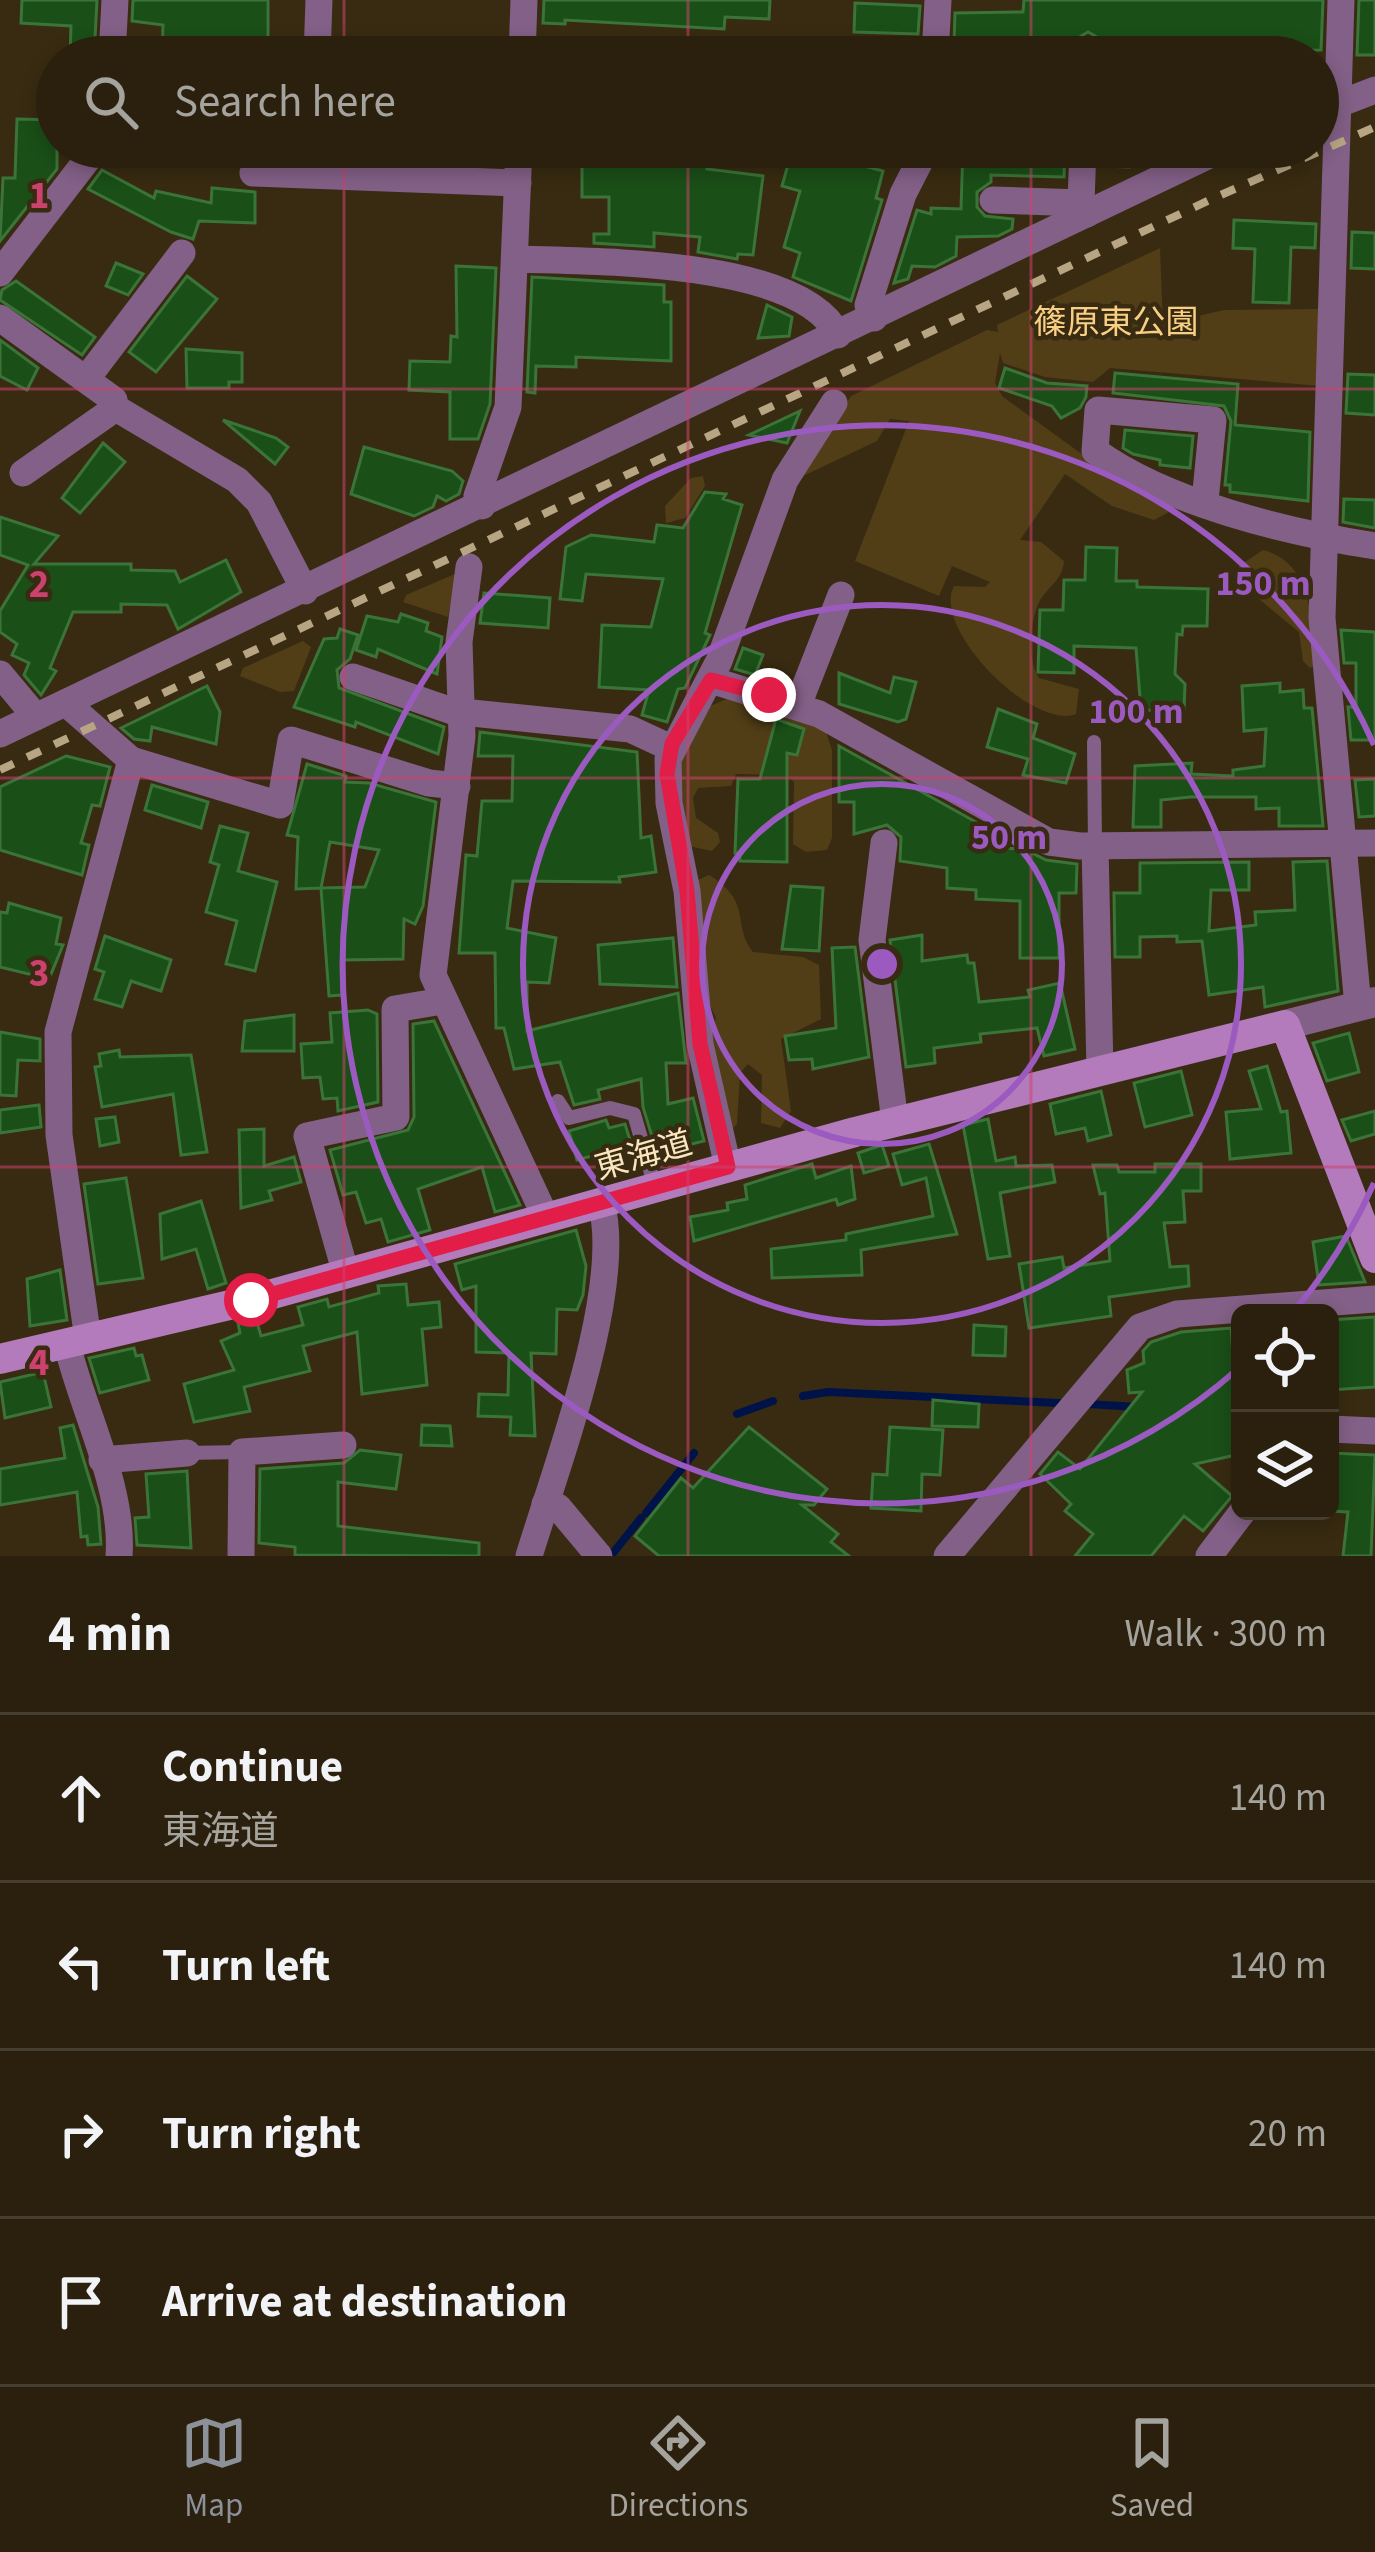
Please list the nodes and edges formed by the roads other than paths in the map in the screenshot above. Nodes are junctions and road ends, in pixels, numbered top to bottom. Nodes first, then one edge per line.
1 (116, 0) edge
2 (319, 0) edge
3 (524, 0) edge
4 (938, 0) edge
5 (1341, 0) edge
6 (113, 36) edge
7 (318, 36) edge
8 (523, 36) edge
9 (936, 36) edge
10 (1336, 36) edge
11 (1375, 90) edge
12 (1339, 92) edge
13 (81, 168) edge
14 (278, 168) edge
15 (378, 168) edge
16 (518, 168) edge
17 (916, 168) edge
18 (1083, 168) edge
19 (1178, 168) edge
20 (1328, 168) edge
21 (253, 173) dead end
22 (518, 183) junction
23 (993, 200) dead end
24 (1084, 209) junction
25 (182, 253) dead end
26 (514, 259) junction
27 (0, 273) edge
28 (0, 317) edge
29 (874, 318) junction
30 (838, 335) junction
31 (87, 379) junction
32 (834, 403) dead end
33 (114, 407) junction
34 (23, 473) dead end
35 (1205, 501) junction
36 (482, 506) junction
37 (1324, 538) junction
38 (1375, 547) edge
39 (469, 567) dead end
40 (305, 591) junction
41 (841, 595) dead end
42 (0, 674) edge
43 (353, 677) dead end
44 (711, 680) junction
45 (66, 703) junction
46 (798, 705) junction
47 (463, 712) junction
48 (36, 717) junction
49 (0, 734) edge
50 (1094, 742) dead end
51 (671, 748) junction
52 (131, 760) junction
53 (457, 786) junction
54 (884, 843) dead end
55 (1375, 843) edge
56 (1341, 845) junction
57 (1095, 846) junction
58 (442, 1000) junction
59 (1367, 1004) edge
60 (1285, 1025) junction
61 (1100, 1071) junction
62 (558, 1101) dead end
63 (895, 1122) junction
64 (728, 1167) junction
65 (655, 1187) junction
66 (601, 1203) junction
67 (546, 1218) junction
68 (1375, 1258) edge
69 (346, 1274) junction
70 (1375, 1299) edge
71 (78, 1341) junction
72 (0, 1359) edge
73 (1339, 1429) edge
74 (1375, 1431) edge
75 (344, 1445) dead end
76 (242, 1452) junction
77 (187, 1453) joint
78 (102, 1460) junction
79 (544, 1504) junction
80 (1236, 1520) edge
81 (118, 1556) edge
82 (241, 1556) edge
83 (529, 1556) edge
84 (599, 1556) edge
85 (947, 1556) edge
86 (1209, 1556) edge

1 - 6 street
2 - 7 street
3 - 8 street
4 - 9 street
5 - 10 street
11 - 12 street
13 - 27 street
14 - 21 street
15 - 22 street
16 - 22 street
17 - 29 street
18 - 24 street
19 - 24 street
20 - 37 street
22 - 26 street
23 - 24 street
24 - 29 street
25 - 31 street
26 - 30 street
26 - 36 street
28 - 31 street
29 - 30 street
30 - 36 street
31 - 33 street
32 - 44 street
33 - 34 street
33 - 40 street
35 - 35 street
35 - 37 street
36 - 40 street
37 - 38 street
37 - 56 street
39 - 47 street
40 - 45 street
41 - 46 street
42 - 48 street
43 - 47 street
44 - 46 street
44 - 51 street
45 - 48 street
45 - 52 street
46 - 57 street
47 - 51 street
47 - 53 street
48 - 49 street
50 - 57 lane
51 - 64 street
52 - 53 street
52 - 71 street
53 - 58 street
54 - 63 street
55 - 56 street
56 - 57 street
56 - 59 street
57 - 61 street
58 - 67 street
58 - 69 street
59 - 60 street, 東海道
60 - 61 main road, 東海道
60 - 68 main road
61 - 63 main road, 東海道
62 - 65 lane
63 - 64 main road, 東海道
64 - 65 main road, 東海道
65 - 66 main road, 東海道
66 - 67 main road, 東海道
66 - 79 street
67 - 69 main road, 東海道
69 - 71 main road, 東海道
70 - 85 street
71 - 72 main road, 東海道
71 - 78 street
73 - 74 street
75 - 76 street
76 - 77 lane
76 - 82 street
77 - 78 street
78 - 81 street
79 - 83 street
79 - 84 street
80 - 86 street

